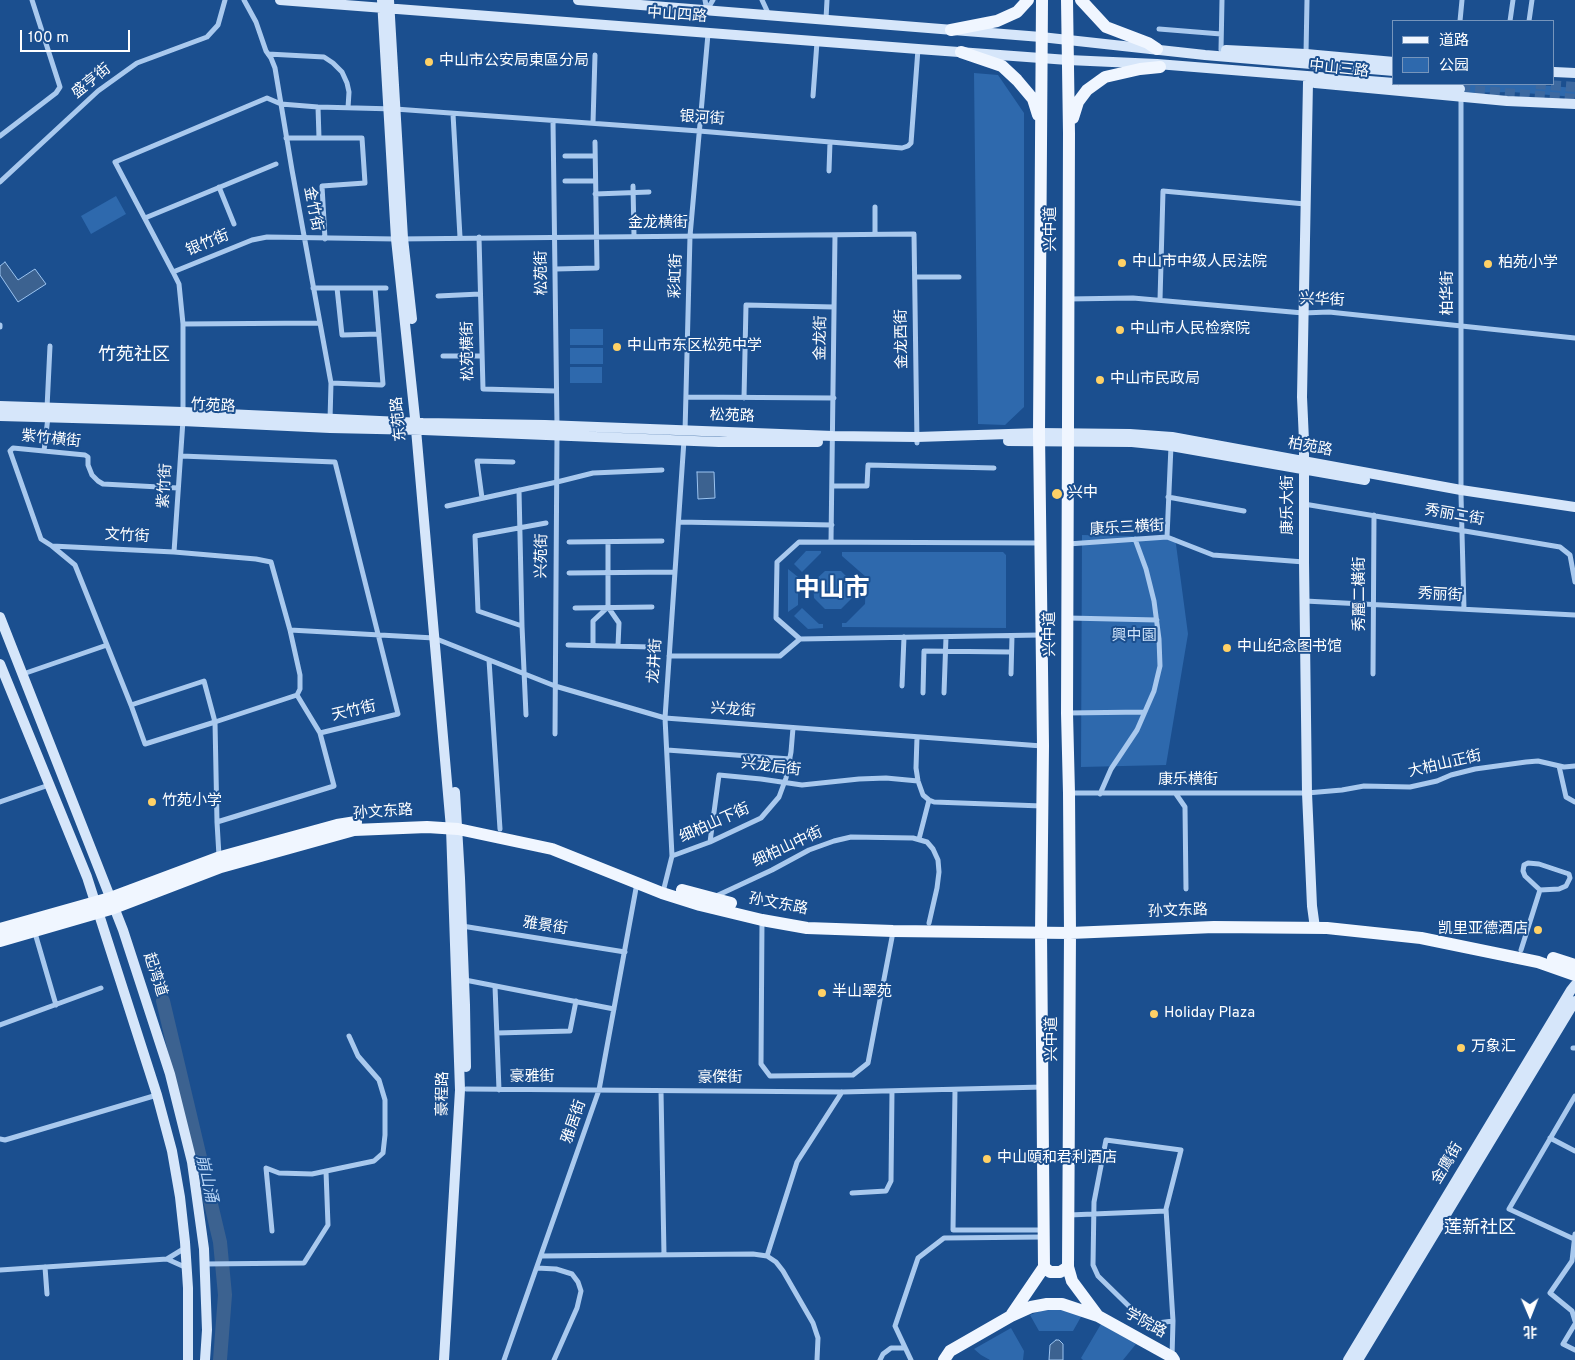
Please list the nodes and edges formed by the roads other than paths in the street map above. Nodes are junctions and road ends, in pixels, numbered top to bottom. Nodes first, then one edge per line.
1 (32, 0) edge
2 (226, 0) edge
3 (244, 0) edge
4 (280, 0) edge
5 (578, 0) edge
6 (705, 0) edge
7 (713, 0) edge
8 (762, 0) edge
9 (827, 0) edge
10 (1028, 0) edge
11 (1042, 0) edge
12 (1067, 0) edge
13 (1081, 0) edge
14 (1222, 0) edge
15 (1307, 0) edge
16 (1462, 0) edge
17 (1513, 0) edge
18 (1532, 0) edge
19 (385, 4) edge
20 (707, 11) junction
21 (770, 16) junction
22 (826, 20) junction
23 (1460, 20) edge
24 (1510, 20) edge
25 (1529, 20) edge
26 (1159, 29) dead end
27 (951, 30) junction
28 (708, 34) junction
29 (1221, 34) junction
30 (1041, 37) junction
31 (1067, 39) junction
32 (817, 42) junction
33 (918, 49) junction
34 (1158, 49) junction
35 (1221, 50) junction
36 (961, 52) junction
37 (268, 54) junction
38 (1306, 54) junction
39 (595, 55) dead end
40 (1041, 58) junction
41 (1068, 60) junction
42 (1392, 62) edge
43 (1158, 65) junction
44 (1392, 71) edge
45 (1555, 72) edge
46 (1575, 73) edge
47 (1555, 76) edge
48 (1575, 78) edge
49 (1308, 82) junction
50 (1392, 83) edge
51 (1409, 85) edge
52 (1461, 93) junction
53 (813, 96) dead end
54 (1507, 101) junction
55 (281, 104) junction
56 (1575, 104) edge
57 (318, 107) junction
58 (348, 108) junction
59 (391, 109) junction
60 (1575, 112) edge
61 (453, 114) junction
62 (553, 121) junction
63 (593, 123) junction
64 (1041, 124) junction
65 (700, 131) junction
66 (1069, 133) junction
67 (0, 136) edge
68 (286, 138) junction
69 (319, 138) junction
70 (595, 142) dead end
71 (830, 142) junction
72 (565, 156) dead end
73 (595, 156) junction
74 (276, 164) dead end
75 (829, 172) dead end
76 (565, 181) dead end
77 (595, 181) junction
78 (0, 182) edge
79 (633, 186) dead end
80 (219, 187) junction
81 (650, 192) dead end
82 (633, 193) junction
83 (595, 194) junction
84 (1304, 204) junction
85 (875, 207) dead end
86 (145, 218) junction
87 (234, 224) dead end
88 (875, 234) junction
89 (914, 234) joint
90 (835, 235) junction
91 (634, 236) junction
92 (690, 236) junction
93 (460, 237) junction
94 (479, 237) junction
95 (554, 237) junction
96 (596, 237) junction
97 (305, 238) junction
98 (399, 238) junction
99 (326, 239) junction
100 (556, 269) junction
101 (173, 272) junction
102 (915, 277) junction
103 (959, 277) dead end
104 (314, 288) junction
105 (337, 288) junction
106 (375, 288) junction
107 (386, 288) dead end
108 (480, 294) junction
109 (438, 296) dead end
110 (1068, 299) junction
111 (1160, 300) junction
112 (834, 307) junction
113 (1303, 313) junction
114 (320, 323) junction
115 (183, 324) junction
116 (1462, 326) junction
117 (379, 334) junction
118 (1575, 338) edge
119 (50, 346) dead end
120 (443, 356) dead end
121 (482, 356) junction
122 (331, 383) junction
123 (556, 391) junction
124 (686, 397) junction
125 (744, 398) junction
126 (834, 398) junction
127 (0, 406) edge
128 (48, 412) junction
129 (0, 416) edge
130 (183, 417) junction
131 (330, 424) junction
132 (420, 427) junction
133 (557, 431) junction
134 (685, 435) junction
135 (1040, 437) junction
136 (1067, 437) junction
137 (833, 439) junction
138 (917, 440) junction
139 (1171, 446) junction
140 (44, 451) junction
141 (181, 456) junction
142 (513, 462) dead end
143 (1304, 466) junction
144 (994, 468) dead end
145 (662, 470) dead end
146 (557, 482) junction
147 (832, 486) junction
148 (178, 488) junction
149 (519, 490) junction
150 (1461, 492) junction
151 (1168, 497) junction
152 (482, 498) junction
153 (1304, 504) junction
154 (447, 506) dead end
155 (1575, 507) edge
156 (1244, 511) dead end
157 (1575, 514) edge
158 (1374, 515) junction
159 (679, 522) junction
160 (546, 523) dead end
161 (832, 524) junction
162 (520, 528) junction
163 (1462, 530) junction
164 (1166, 537) junction
165 (1135, 539) junction
166 (662, 541) dead end
167 (569, 542) dead end
168 (608, 542) junction
169 (831, 542) junction
170 (1041, 542) junction
171 (1067, 544) junction
172 (52, 546) junction
173 (174, 552) junction
174 (1304, 562) junction
175 (608, 572) junction
176 (675, 572) junction
177 (569, 573) dead end
178 (1575, 582) edge
179 (1304, 601) junction
180 (1373, 605) junction
181 (608, 607) junction
182 (652, 607) dead end
183 (575, 608) dead end
184 (1464, 610) junction
185 (1575, 615) edge
186 (0, 617) edge
187 (1067, 618) junction
188 (1156, 620) junction
189 (522, 626) junction
190 (290, 630) junction
191 (377, 634) junction
192 (1042, 635) junction
193 (946, 636) junction
194 (1012, 636) junction
195 (904, 637) junction
196 (437, 639) junction
197 (800, 639) junction
198 (107, 645) junction
199 (593, 645) junction
200 (568, 646) dead end
201 (618, 646) junction
202 (651, 647) dead end
203 (946, 652) junction
204 (1012, 652) junction
205 (669, 656) junction
206 (489, 660) junction
207 (0, 664) edge
208 (22, 674) junction
209 (524, 674) junction
210 (1011, 674) dead end
211 (1373, 674) dead end
212 (4, 684) edge
213 (554, 686) junction
214 (902, 686) dead end
215 (944, 692) dead end
216 (923, 693) dead end
217 (297, 695) junction
218 (131, 705) junction
219 (1145, 712) junction
220 (1066, 713) junction
221 (526, 715) dead end
222 (665, 718) junction
223 (215, 722) junction
224 (793, 728) junction
225 (320, 733) junction
226 (555, 734) dead end
227 (917, 737) junction
228 (1043, 746) junction
229 (667, 750) junction
230 (790, 759) junction
231 (1559, 766) junction
232 (1575, 766) edge
233 (918, 781) junction
234 (784, 783) junction
235 (49, 785) junction
236 (1069, 793) junction
237 (1100, 794) junction
238 (1176, 794) junction
239 (1307, 794) junction
240 (929, 800) junction
241 (0, 802) edge
242 (1575, 802) edge
243 (1042, 806) junction
244 (217, 822) junction
245 (81, 823) junction
246 (454, 825) junction
247 (67, 828) junction
248 (500, 829) junction
249 (919, 839) junction
250 (710, 842) junction
251 (672, 856) junction
252 (220, 862) junction
253 (637, 883) junction
254 (663, 889) junction
255 (1186, 889) dead end
256 (1540, 890) junction
257 (705, 901) junction
258 (112, 903) junction
259 (97, 908) junction
260 (762, 920) junction
261 (929, 923) junction
262 (1315, 925) junction
263 (33, 926) junction
264 (462, 926) junction
265 (0, 929) edge
266 (1041, 929) junction
267 (1070, 929) junction
268 (893, 931) junction
269 (0, 941) edge
270 (1521, 950) junction
271 (625, 952) junction
272 (1575, 965) edge
273 (1575, 975) edge
274 (140, 980) junction
275 (465, 980) junction
276 (1575, 985) edge
277 (121, 986) junction
278 (495, 986) junction
279 (101, 988) dead end
280 (576, 1001) junction
281 (1575, 1001) edge
282 (56, 1005) junction
283 (614, 1009) junction
284 (0, 1025) edge
285 (497, 1033) junction
286 (348, 1036) dead end
287 (1043, 1087) junction
288 (466, 1089) junction
289 (499, 1090) junction
290 (599, 1090) junction
291 (955, 1090) junction
292 (661, 1091) junction
293 (892, 1091) junction
294 (842, 1092) junction
295 (157, 1095) junction
296 (1575, 1096) edge
297 (1550, 1138) junction
298 (0, 1139) edge
299 (1575, 1151) edge
300 (326, 1171) junction
301 (852, 1193) dead end
302 (1166, 1211) junction
303 (1069, 1215) junction
304 (272, 1231) dead end
305 (1043, 1233) junction
306 (1575, 1234) edge
307 (1574, 1239) edge
308 (185, 1247) junction
309 (664, 1255) junction
310 (541, 1256) junction
311 (767, 1256) junction
312 (167, 1259) junction
313 (209, 1264) junction
314 (45, 1267) junction
315 (1044, 1267) junction
316 (1068, 1267) junction
317 (187, 1268) junction
318 (537, 1268) junction
319 (0, 1270) edge
320 (47, 1294) dead end
321 (1011, 1316) junction
322 (1098, 1316) junction
323 (1172, 1321) junction
324 (1575, 1322) edge
325 (905, 1348) junction
326 (1575, 1350) edge
327 (1175, 1359) edge
328 (188, 1360) edge
329 (205, 1360) edge
330 (444, 1360) edge
331 (451, 1360) edge
332 (504, 1360) edge
333 (554, 1360) edge
334 (817, 1360) edge
335 (880, 1360) edge
336 (911, 1360) edge
337 (944, 1360) edge
338 (1348, 1360) edge
339 (1358, 1360) edge

1 - 67 street
2 - 78 street, 盛亨街
3 - 37 street, 金竹街
4 - 19 street, 中山四路
5 - 20 street, 中山四路
6 - 20 street
7 - 20 street
8 - 21 street
9 - 22 street
10 - 27 main road
11 - 30 main road, 兴中道
12 - 31 main road, 兴中道
13 - 34 main road
14 - 29 street
15 - 38 street
16 - 23 street
17 - 24 street
18 - 25 street
19 - 28 street, 中山四路
19 - 59 street, 东苑路
20 - 21 street, 中山四路
21 - 22 street, 中山四路
22 - 27 street, 中山四路
26 - 29 street
27 - 30 street, 中山四路
28 - 32 street, 中山四路
28 - 65 street, 彩虹街
29 - 35 street
30 - 31 street, 中山三路
30 - 40 main road, 兴中道
31 - 34 street, 中山三路
31 - 41 main road, 兴中道
32 - 33 street, 中山四路
32 - 53 street
33 - 36 street, 中山四路
33 - 71 street, 银河街
34 - 35 street, 中山三路
34 - 44 street, 中山三路
35 - 38 street, 中山三路
36 - 40 street, 中山四路
36 - 64 main road
37 - 55 street, 金竹街
37 - 58 street
38 - 42 street, 中山三路
39 - 63 street
40 - 41 street, 中山四路
40 - 64 main road, 兴中道
41 - 43 street, 中山三路
41 - 66 main road, 兴中道
43 - 49 street, 中山三路
43 - 50 street, 中山三路
43 - 66 main road
45 - 46 street
47 - 48 street
49 - 52 street, 中山三路
49 - 84 street, 康乐大街
51 - 52 street, 中山三路
52 - 54 street, 中山三路
52 - 116 street, 柏华街
54 - 56 street, 中山三路
54 - 60 street
55 - 57 street, 银河街
55 - 68 street, 金竹街
55 - 86 street, 银河街
57 - 58 street, 银河街
57 - 69 street
58 - 59 street, 银河街
59 - 61 street, 银河街
59 - 98 street, 东苑路
61 - 62 street, 银河街
61 - 93 street
62 - 63 street, 银河街
62 - 95 street, 松苑街
63 - 65 street, 银河街
64 - 135 main road, 兴中道
65 - 71 street, 银河街
65 - 92 street, 彩虹街
66 - 110 main road, 兴中道
68 - 69 street
68 - 97 street, 金竹街
69 - 99 street
70 - 73 street
71 - 75 street
72 - 73 street
73 - 77 street
74 - 80 street
76 - 77 street
77 - 83 street
79 - 82 street
80 - 86 street
80 - 87 street
81 - 82 street
82 - 83 street
82 - 91 street
83 - 96 street
84 - 111 street
84 - 113 street, 康乐大街
85 - 88 street
86 - 101 street
88 - 89 street, 金龙横街
88 - 90 street, 金龙横街
89 - 102 street, 金龙西街
90 - 92 street, 金龙横街
90 - 112 street, 金龙街
91 - 92 street, 金龙横街
91 - 96 street, 金龙横街
92 - 124 street, 彩虹街
93 - 94 street, 金龙横街
93 - 98 street, 金龙横街
94 - 95 street, 金龙横街
94 - 108 street, 松苑横街
95 - 96 street, 金龙横街
95 - 100 street, 松苑街
96 - 100 street
97 - 99 street, 银竹街
97 - 101 street, 银竹街
97 - 104 street, 金竹街
98 - 99 street, 银竹街
98 - 132 street, 东苑路
100 - 123 street, 松苑街
101 - 115 street, 银竹街
102 - 103 street
102 - 138 street, 金龙西街
104 - 105 street
104 - 114 street, 金竹街
105 - 106 street
105 - 117 street
106 - 107 street
106 - 117 street
108 - 109 street
108 - 121 street, 松苑横街
110 - 111 street, 兴华街
110 - 136 main road, 兴中道
111 - 113 street, 兴华街
112 - 125 street
112 - 126 street, 金龙街
113 - 116 street, 兴华街
113 - 143 street, 康乐大街
114 - 115 street
114 - 122 street, 金竹街
115 - 130 street, 银竹街
116 - 118 street, 兴华街
116 - 150 street, 柏华街
117 - 122 street
119 - 128 street
120 - 121 street
121 - 123 street, 松苑横街
122 - 131 street, 金竹街
123 - 133 street, 松苑街
124 - 125 street
124 - 134 street, 彩虹街
125 - 126 street
126 - 137 street, 金龙街
127 - 128 street, 竹苑路
128 - 129 street, 竹苑路
128 - 130 street, 竹苑路
128 - 140 street
130 - 131 street, 竹苑路
130 - 141 street, 紫竹街
131 - 132 street, 竹苑路
132 - 133 street, 松苑路
132 - 196 street, 东苑路
133 - 134 street, 松苑路
133 - 146 street, 兴苑街
134 - 137 street, 松苑路
134 - 159 street, 龙井街
135 - 136 street, 柏苑路
135 - 138 street, 松苑路
135 - 170 main road, 兴中道
136 - 139 street, 柏苑路
136 - 143 street, 柏苑路
136 - 171 main road, 兴中道
137 - 138 street, 松苑路
137 - 147 street, 金龙街
139 - 143 street, 柏苑路
139 - 151 street
140 - 148 street, 紫竹横街
140 - 172 street, 紫竹横街
141 - 148 street, 紫竹街
141 - 191 street, 天竹街
142 - 152 street
143 - 150 street, 柏苑路
143 - 153 street, 康乐大街
144 - 147 street
145 - 146 street
146 - 149 street
146 - 213 street, 兴苑街
147 - 161 street, 金龙街
148 - 173 street, 紫竹街
149 - 152 street
149 - 162 street
150 - 155 street, 柏苑路
150 - 157 street, 柏苑路
150 - 163 street, 柏华街
151 - 156 street
151 - 164 street
152 - 154 street
153 - 158 street, 秀丽二街
153 - 174 street, 康乐大街
158 - 163 street, 秀丽二街
158 - 180 street, 秀麗二橫街
159 - 161 street
159 - 176 street, 龙井街
160 - 162 street
161 - 169 street, 金龙街
162 - 189 street
162 - 189 street
163 - 178 street, 秀丽二街
163 - 184 street, 柏华街
164 - 165 street, 康乐三横街
164 - 174 street, 康乐三横街
165 - 171 street, 康乐三横街
165 - 188 street
166 - 168 street
167 - 168 street
168 - 175 street
169 - 170 street
169 - 197 street
170 - 192 main road, 兴中道
171 - 187 main road, 兴中道
172 - 173 street, 文竹街
172 - 198 street
173 - 190 street, 文竹街
174 - 179 street, 康乐大街
175 - 176 street
175 - 177 street
175 - 181 street
176 - 205 street, 龙井街
179 - 180 street, 秀丽街
179 - 239 street, 康乐大街
180 - 184 street, 秀丽街
180 - 211 street, 秀麗二橫街
181 - 182 street
181 - 183 street
181 - 199 street
181 - 201 street
184 - 185 street, 秀丽街
186 - 208 street, 起湾道
187 - 188 street
187 - 220 main road, 兴中道
188 - 219 street
189 - 209 street
190 - 191 street
190 - 217 street, 文竹街
191 - 196 street
191 - 225 street, 天竹街
192 - 194 street
192 - 228 main road, 兴中道
193 - 194 street
193 - 195 street
193 - 203 street
194 - 204 street
195 - 197 street
195 - 214 street
196 - 206 street, 兴龙街
196 - 246 street, 东苑路
197 - 205 street
198 - 208 street
198 - 218 street
199 - 200 street
199 - 201 street
201 - 202 street
203 - 204 street
203 - 215 street
203 - 216 street
204 - 210 street
205 - 222 street, 龙井街
206 - 209 street, 兴龙街
206 - 248 street
207 - 212 street
208 - 245 street, 起湾道
209 - 213 street, 兴龙街
209 - 221 street
212 - 235 street
213 - 222 street, 兴龙街
213 - 226 street, 兴苑街
217 - 223 street
217 - 225 street
218 - 223 street
218 - 223 street
219 - 220 street
219 - 237 street
220 - 236 main road, 兴中道
222 - 224 street, 兴龙街
222 - 229 street, 龙井街
223 - 244 street
224 - 227 street, 兴龙街
224 - 230 street, 细柏山下街
225 - 244 street, 天竹街
227 - 228 street, 兴龙街
227 - 233 street
228 - 243 main road, 兴中道
229 - 230 street
229 - 251 street, 龙井街
230 - 234 street, 细柏山下街
231 - 232 street, 大柏山正街
231 - 239 street, 大柏山正街
231 - 242 street
233 - 234 street, 兴龙后街
233 - 240 street
234 - 250 street, 细柏山下街
234 - 250 street, 兴龙后街
235 - 241 street
235 - 247 street
236 - 237 street, 康乐横街
236 - 267 main road, 兴中道
237 - 238 street, 康乐横街
238 - 239 street, 康乐横街
238 - 255 street
239 - 262 street, 康乐大街
240 - 243 street
240 - 249 street
243 - 266 main road, 兴中道
244 - 252 street
245 - 247 street
245 - 258 street, 起湾道
246 - 248 main road, 孙文东路
246 - 252 main road, 孙文东路
246 - 253 main road, 孙文东路
246 - 264 street, 豪程路
246 - 330 street, 豪程路
247 - 259 street
248 - 254 main road, 孙文东路
249 - 257 street, 细柏山中街
249 - 261 street
250 - 251 street, 细柏山下街
251 - 254 street, 龙井街
252 - 258 main road, 孙文东路
253 - 254 main road, 孙文东路
253 - 271 street, 雅居街
254 - 257 main road, 孙文东路
256 - 256 street
256 - 270 street
257 - 260 main road, 孙文东路
257 - 261 main road, 孙文东路
258 - 259 main road, 孙文东路
258 - 274 street, 起湾道
259 - 263 main road, 孙文东路
259 - 277 street
260 - 268 main road, 孙文东路
260 - 268 street
261 - 266 main road, 孙文东路
262 - 267 main road, 孙文东路
262 - 270 main road, 孙文东路
262 - 273 main road, 孙文东路
263 - 265 main road, 孙文东路
263 - 269 main road, 孙文东路
263 - 282 street
264 - 271 street, 雅景街
264 - 275 street, 豪程路
266 - 267 main road, 孙文东路
266 - 268 main road, 孙文东路
266 - 287 main road, 兴中道
267 - 303 main road, 兴中道
270 - 272 main road, 孙文东路
271 - 283 street, 雅居街
274 - 277 street
274 - 313 street, 起湾道
275 - 278 street
275 - 288 street, 豪程路
276 - 338 street, 金鹰街
277 - 295 street
278 - 280 street
278 - 285 street
279 - 282 street
280 - 283 street
280 - 285 street
281 - 339 street, 金鹰街
282 - 284 street
283 - 290 street, 雅居街
285 - 289 street
286 - 300 street
287 - 291 street, 豪傑街
287 - 305 main road, 兴中道
288 - 289 street, 豪雅街
288 - 331 street, 豪程路
289 - 290 street, 豪雅街
290 - 292 street, 豪傑街
290 - 310 street, 雅居街
291 - 293 street, 豪傑街
291 - 305 street
292 - 294 street, 豪傑街
292 - 309 street
293 - 294 street, 豪傑街
293 - 301 street
294 - 311 street
295 - 298 street
295 - 308 street
296 - 297 street
297 - 299 street
297 - 307 street
300 - 304 street
300 - 313 street
302 - 303 street
302 - 323 street
302 - 323 street
303 - 316 main road, 兴中道
305 - 315 main road, 兴中道
305 - 325 street
306 - 307 street
307 - 324 street
308 - 312 street
308 - 317 street
309 - 310 street
309 - 311 street
310 - 318 street, 雅居街
311 - 334 street
312 - 314 street
312 - 317 street
313 - 329 street, 起湾道
314 - 319 street
314 - 320 street
315 - 316 main road
315 - 321 main road
316 - 322 main road
317 - 328 street
318 - 332 street, 雅居街
318 - 333 street
321 - 322 main road
321 - 337 main road
322 - 327 main road, 学院路
323 - 327 street
324 - 326 street
325 - 335 street
325 - 336 street

